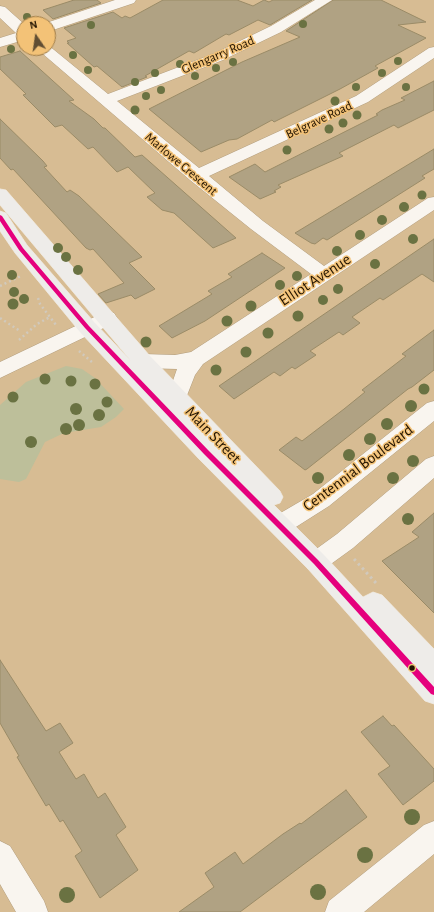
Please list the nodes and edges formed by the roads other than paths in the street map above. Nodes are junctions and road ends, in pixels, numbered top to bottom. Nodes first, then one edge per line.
1 (129, 0) edge
2 (326, 0) edge
3 (0, 10) edge
4 (56, 24) edge
5 (16, 25) edge
6 (16, 38) edge
7 (0, 43) edge
8 (434, 51) edge
9 (53, 56) edge
10 (106, 100) junction
11 (196, 176) junction
12 (0, 194) edge
13 (434, 202) edge
14 (0, 218) edge
15 (323, 274) junction
16 (107, 318) junction
17 (87, 327) junction
18 (196, 359) junction
19 (143, 361) junction
20 (0, 371) edge
21 (177, 398) junction
22 (434, 409) edge
23 (434, 465) edge
24 (286, 521) junction
25 (321, 558) junction
26 (434, 667) edge
27 (434, 692) edge
28 (434, 836) edge
29 (0, 856) edge
30 (33, 912) edge
31 (340, 912) edge

1 - 4 street
2 - 10 street, Glengarry Road
3 - 5 street
6 - 7 street
8 - 11 street, Belgrave Road
9 - 10 street, Marlowe Crescent
10 - 11 street, Marlowe Crescent
11 - 15 street, Marlowe Crescent
12 - 16 main road, Main Street
13 - 15 street, Elliot Avenue
14 - 17 main road, Main Street
15 - 18 street, Elliot Avenue
16 - 17 street
16 - 19 main road, Main Street
17 - 20 street
17 - 24 main road, Main Street
18 - 19 street, Elliot Avenue
18 - 21 street, Elliot Avenue
19 - 21 main road, Main Street
21 - 24 main road, Main Street
22 - 24 street, Centennial Boulevard
23 - 25 street
24 - 25 main road, Main Street
25 - 26 main road, Main Street
25 - 27 main road, Main Street
28 - 31 street
29 - 30 street

